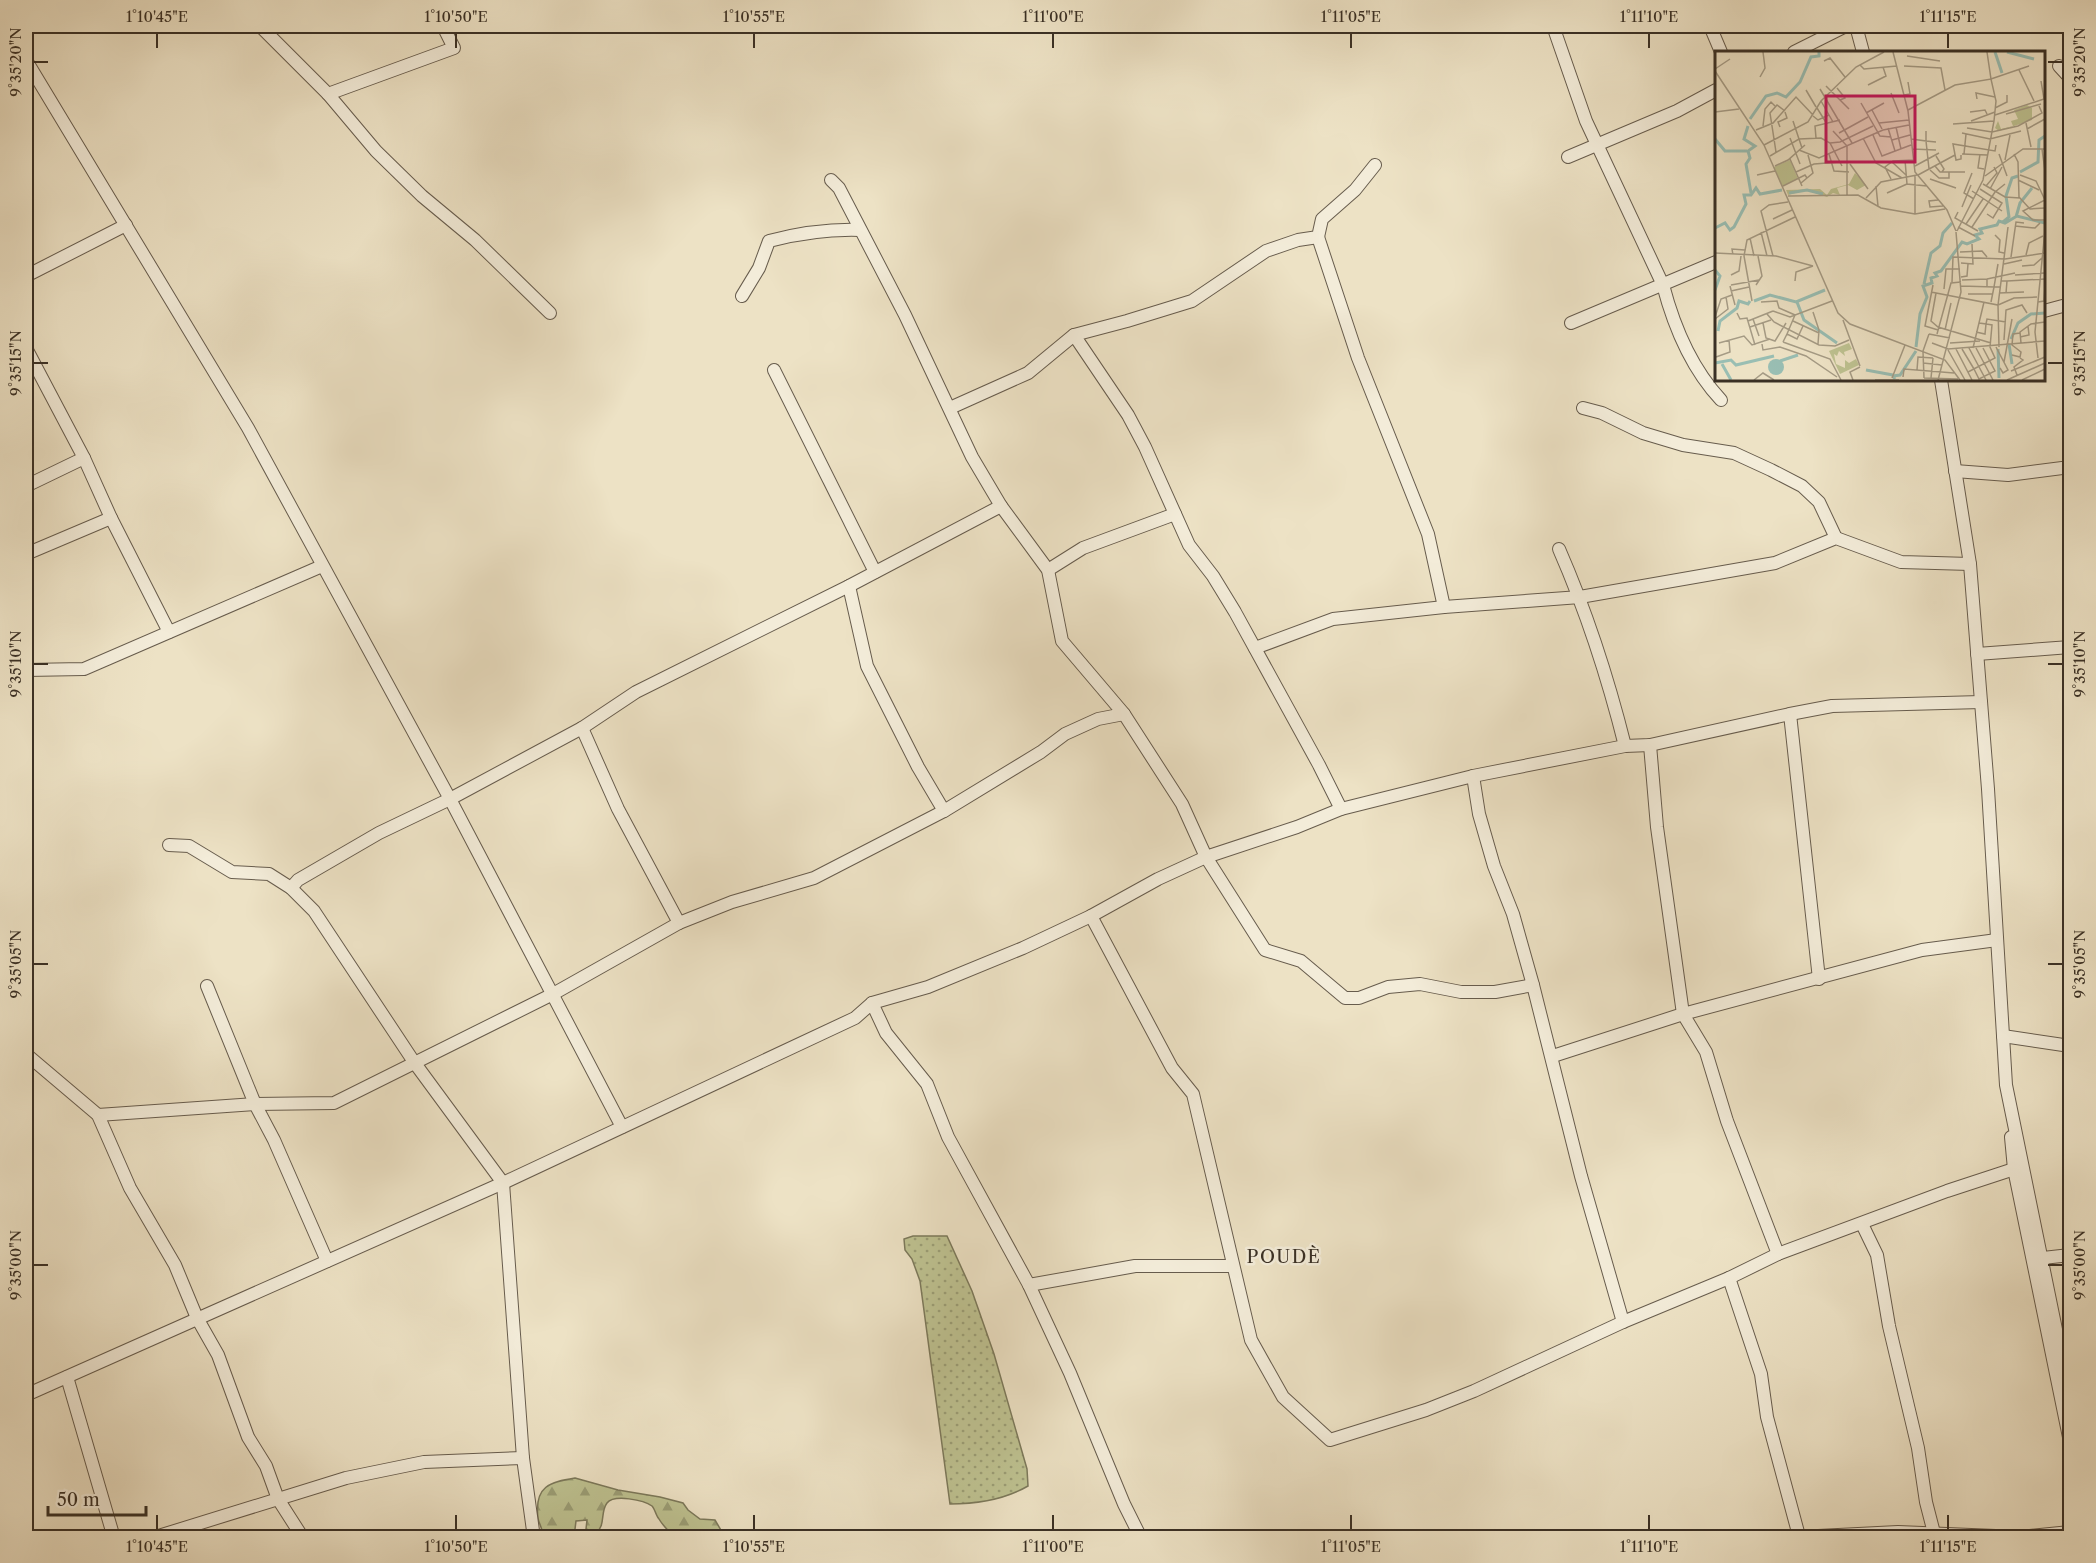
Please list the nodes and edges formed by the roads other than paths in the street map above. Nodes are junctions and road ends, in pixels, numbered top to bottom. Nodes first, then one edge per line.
1 (260, 26) edge
2 (443, 26) edge
3 (1553, 26) edge
4 (1710, 26) edge
5 (1846, 26) edge
6 (1856, 26) edge
7 (1721, 51) edge
8 (1796, 51) edge
9 (1863, 51) edge
10 (26, 60) edge
11 (2059, 66) dead end
12 (2070, 78) edge
13 (1715, 91) edge
14 (328, 94) junction
15 (1598, 145) junction
16 (1568, 157) dead end
17 (1375, 165) dead end
18 (831, 180) dead end
19 (126, 225) junction
20 (860, 230) junction
21 (1318, 237) junction
22 (1715, 262) edge
23 (26, 276) edge
24 (1663, 285) junction
25 (742, 297) dead end
26 (2070, 304) edge
27 (2045, 310) edge
28 (550, 312) dead end
29 (1571, 323) dead end
30 (1074, 335) junction
31 (26, 348) edge
32 (774, 370) dead end
33 (1941, 381) edge
34 (1721, 400) dead end
35 (950, 408) junction
36 (1583, 408) dead end
37 (84, 458) junction
38 (2070, 467) edge
39 (1955, 471) junction
40 (26, 486) edge
41 (1001, 506) junction
42 (1175, 514) junction
43 (111, 518) junction
44 (1836, 538) junction
45 (1559, 549) dead end
46 (26, 554) edge
47 (1970, 564) junction
48 (322, 566) junction
49 (1047, 570) junction
50 (875, 572) junction
51 (849, 586) junction
52 (1580, 597) junction
53 (1444, 607) junction
54 (169, 632) junction
55 (2070, 647) edge
56 (1256, 648) junction
57 (1977, 654) junction
58 (26, 668) edge
59 (1981, 702) junction
60 (1124, 714) junction
61 (1790, 714) junction
62 (582, 728) junction
63 (1650, 745) junction
64 (1625, 746) junction
65 (1473, 776) junction
66 (450, 799) junction
67 (1341, 809) junction
68 (944, 811) junction
69 (169, 845) dead end
70 (1206, 857) junction
71 (291, 888) junction
72 (1091, 916) junction
73 (679, 923) junction
74 (1997, 940) junction
75 (1819, 979) junction
76 (1533, 985) junction
77 (207, 986) dead end
78 (553, 994) junction
79 (872, 1003) junction
80 (1683, 1014) junction
81 (2003, 1036) junction
82 (2070, 1046) edge
83 (26, 1054) edge
84 (1553, 1056) junction
85 (414, 1062) junction
86 (2006, 1085) junction
87 (255, 1104) junction
88 (98, 1115) junction
89 (621, 1126) junction
90 (2014, 1169) junction
91 (503, 1183) junction
92 (1862, 1224) junction
93 (1778, 1254) junction
94 (2070, 1255) edge
95 (2043, 1258) junction
96 (327, 1261) junction
97 (1233, 1266) junction
98 (1729, 1278) junction
99 (1029, 1285) junction
100 (197, 1318) junction
101 (1623, 1322) junction
102 (67, 1377) junction
103 (26, 1395) edge
104 (2070, 1398) edge
105 (2070, 1442) edge
106 (523, 1458) junction
107 (278, 1499) junction
108 (2070, 1532) edge
109 (1934, 1533) junction
110 (1873, 1535) edge
111 (1799, 1536) junction
112 (114, 1538) edge
113 (152, 1538) edge
114 (303, 1538) edge
115 (534, 1538) edge
116 (1141, 1538) edge
117 (1776, 1538) edge

1 - 14 street
2 - 14 street
3 - 15 street
4 - 7 street
5 - 8 street
6 - 9 street
10 - 19 street
11 - 12 street
13 - 15 street
14 - 28 street
15 - 16 street
15 - 24 street
17 - 21 street
18 - 20 street
19 - 23 street
19 - 48 street
20 - 25 street
20 - 35 street
21 - 30 street
21 - 53 street
22 - 24 street
24 - 29 street
24 - 34 street
26 - 27 street
30 - 35 street
30 - 42 street
31 - 37 street
32 - 50 street
33 - 39 street
35 - 41 street
36 - 44 street
37 - 40 street
37 - 43 street
38 - 39 street
39 - 47 street
41 - 49 street
41 - 50 street
42 - 49 street
42 - 56 street
43 - 46 street
43 - 54 street
44 - 47 street
44 - 52 street
45 - 52 street
47 - 57 street
48 - 54 street
48 - 66 street
49 - 60 street
50 - 51 street
51 - 62 street
51 - 68 street
52 - 53 street
52 - 64 street
53 - 56 street
54 - 58 street
55 - 57 street
56 - 67 street
57 - 59 street
59 - 61 street
59 - 74 street
60 - 68 street
60 - 70 street
61 - 63 street
61 - 75 street
62 - 66 street
62 - 73 street
63 - 64 street
63 - 80 street
64 - 65 street
65 - 67 street
65 - 76 street
66 - 71 street
66 - 78 street
67 - 70 street
68 - 73 street
69 - 71 street
70 - 72 street
70 - 76 street
71 - 85 street
72 - 79 street
72 - 97 street
73 - 78 street
74 - 75 street
74 - 81 street
75 - 80 street
76 - 84 street
77 - 87 street
78 - 85 street
78 - 89 street
79 - 89 street
79 - 99 street
80 - 84 street
80 - 93 street
81 - 82 street
81 - 86 street
83 - 88 street
84 - 101 street
85 - 87 street
85 - 91 street
86 - 90 street
86 - 95 street
87 - 88 street
87 - 96 street
88 - 100 street
89 - 91 street
90 - 92 street
90 - 105 street
91 - 96 street
91 - 106 street
92 - 93 street
92 - 109 street
93 - 98 street
94 - 95 street
95 - 104 street
96 - 100 street
97 - 99 street
97 - 101 street
98 - 101 street
98 - 111 street
99 - 116 street
100 - 102 street
100 - 107 street
102 - 103 street
102 - 112 street
106 - 107 street
106 - 115 street
107 - 113 street
107 - 114 street
108 - 109 street
109 - 110 street
110 - 111 street
111 - 117 street

